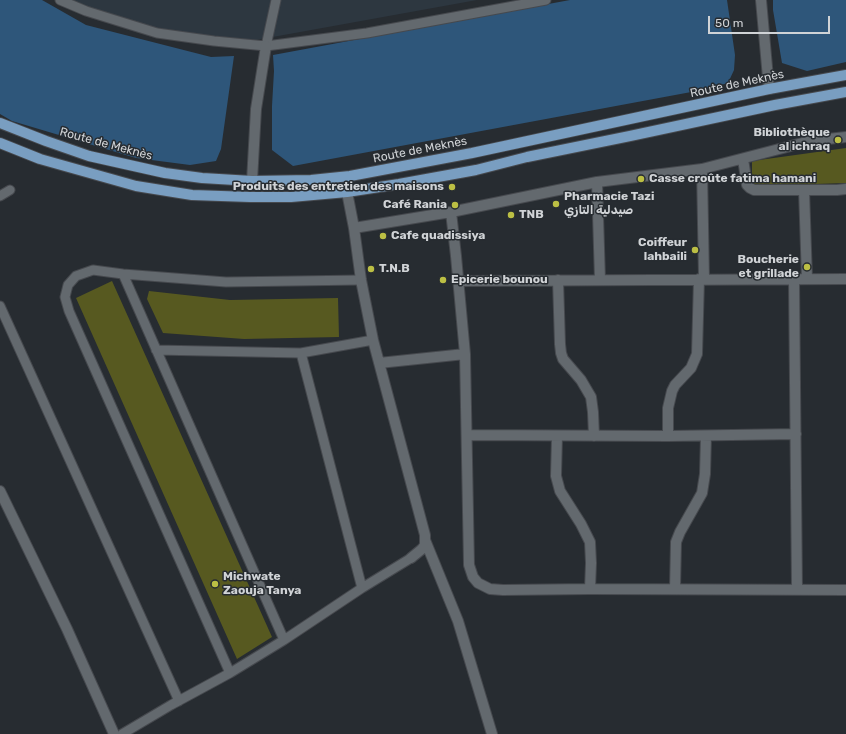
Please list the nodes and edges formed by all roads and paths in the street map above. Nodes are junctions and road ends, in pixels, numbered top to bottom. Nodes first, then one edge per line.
1 (60, 0) edge
2 (276, 0) edge
3 (546, 0) edge
4 (761, 0) edge
5 (266, 46) junction
6 (846, 75) edge
7 (769, 89) junction
8 (846, 92) edge
9 (0, 123) edge
10 (846, 137) edge
11 (0, 143) edge
12 (743, 159) junction
13 (702, 169) junction
14 (252, 181) junction
15 (597, 182) junction
16 (846, 189) edge
17 (10, 190) dead end
18 (804, 190) junction
19 (347, 192) junction
20 (0, 196) edge
21 (451, 212) junction
22 (354, 228) junction
23 (123, 274) junction
24 (701, 279) junction
25 (794, 279) junction
26 (807, 279) junction
27 (846, 279) edge
28 (361, 280) junction
29 (459, 280) junction
30 (558, 280) junction
31 (600, 280) junction
32 (0, 306) edge
33 (373, 340) junction
34 (156, 350) junction
35 (301, 353) junction
36 (465, 354) junction
37 (379, 363) junction
38 (796, 434) junction
39 (467, 435) junction
40 (557, 436) junction
41 (594, 436) junction
42 (668, 436) junction
43 (706, 436) junction
44 (0, 491) edge
45 (426, 540) junction
46 (411, 558) joint
47 (362, 588) junction
48 (590, 589) junction
49 (675, 589) junction
50 (797, 590) junction
51 (846, 590) edge
52 (284, 640) junction
53 (230, 673) junction
54 (178, 701) junction
55 (114, 734) edge
56 (122, 734) edge
57 (492, 734) edge

1 - 5 lane
2 - 5 lane
3 - 5 lane
4 - 7 street
5 - 14 street
6 - 7 main road, Route de Meknès
7 - 14 main road, Route de Meknès
8 - 19 main road
9 - 14 main road, Route de Meknès
10 - 12 street
11 - 19 main road
12 - 13 street
12 - 18 street
13 - 15 street
13 - 24 street
15 - 21 street
15 - 31 street
16 - 18 street
17 - 20 lane
18 - 26 street
19 - 22 street
21 - 22 street
21 - 29 street
22 - 28 street
23 - 28 lane
23 - 34 lane
23 - 53 lane
24 - 25 street
24 - 31 street
24 - 42 street
25 - 26 street
25 - 38 street
26 - 27 street
28 - 33 street
29 - 30 street
29 - 36 street
30 - 31 street
30 - 41 street
32 - 54 lane
33 - 35 lane
33 - 37 street
34 - 35 lane
34 - 52 lane
35 - 47 lane
36 - 37 street
36 - 39 street
37 - 45 street
38 - 43 street
38 - 50 street
39 - 40 street
39 - 48 street
40 - 41 street
40 - 48 street
41 - 42 street
42 - 43 street
43 - 49 street
44 - 55 street
45 - 46 street
45 - 57 street
46 - 47 lane
47 - 52 lane
48 - 49 street
49 - 50 street
50 - 51 street
52 - 53 lane
53 - 54 lane
54 - 56 lane

